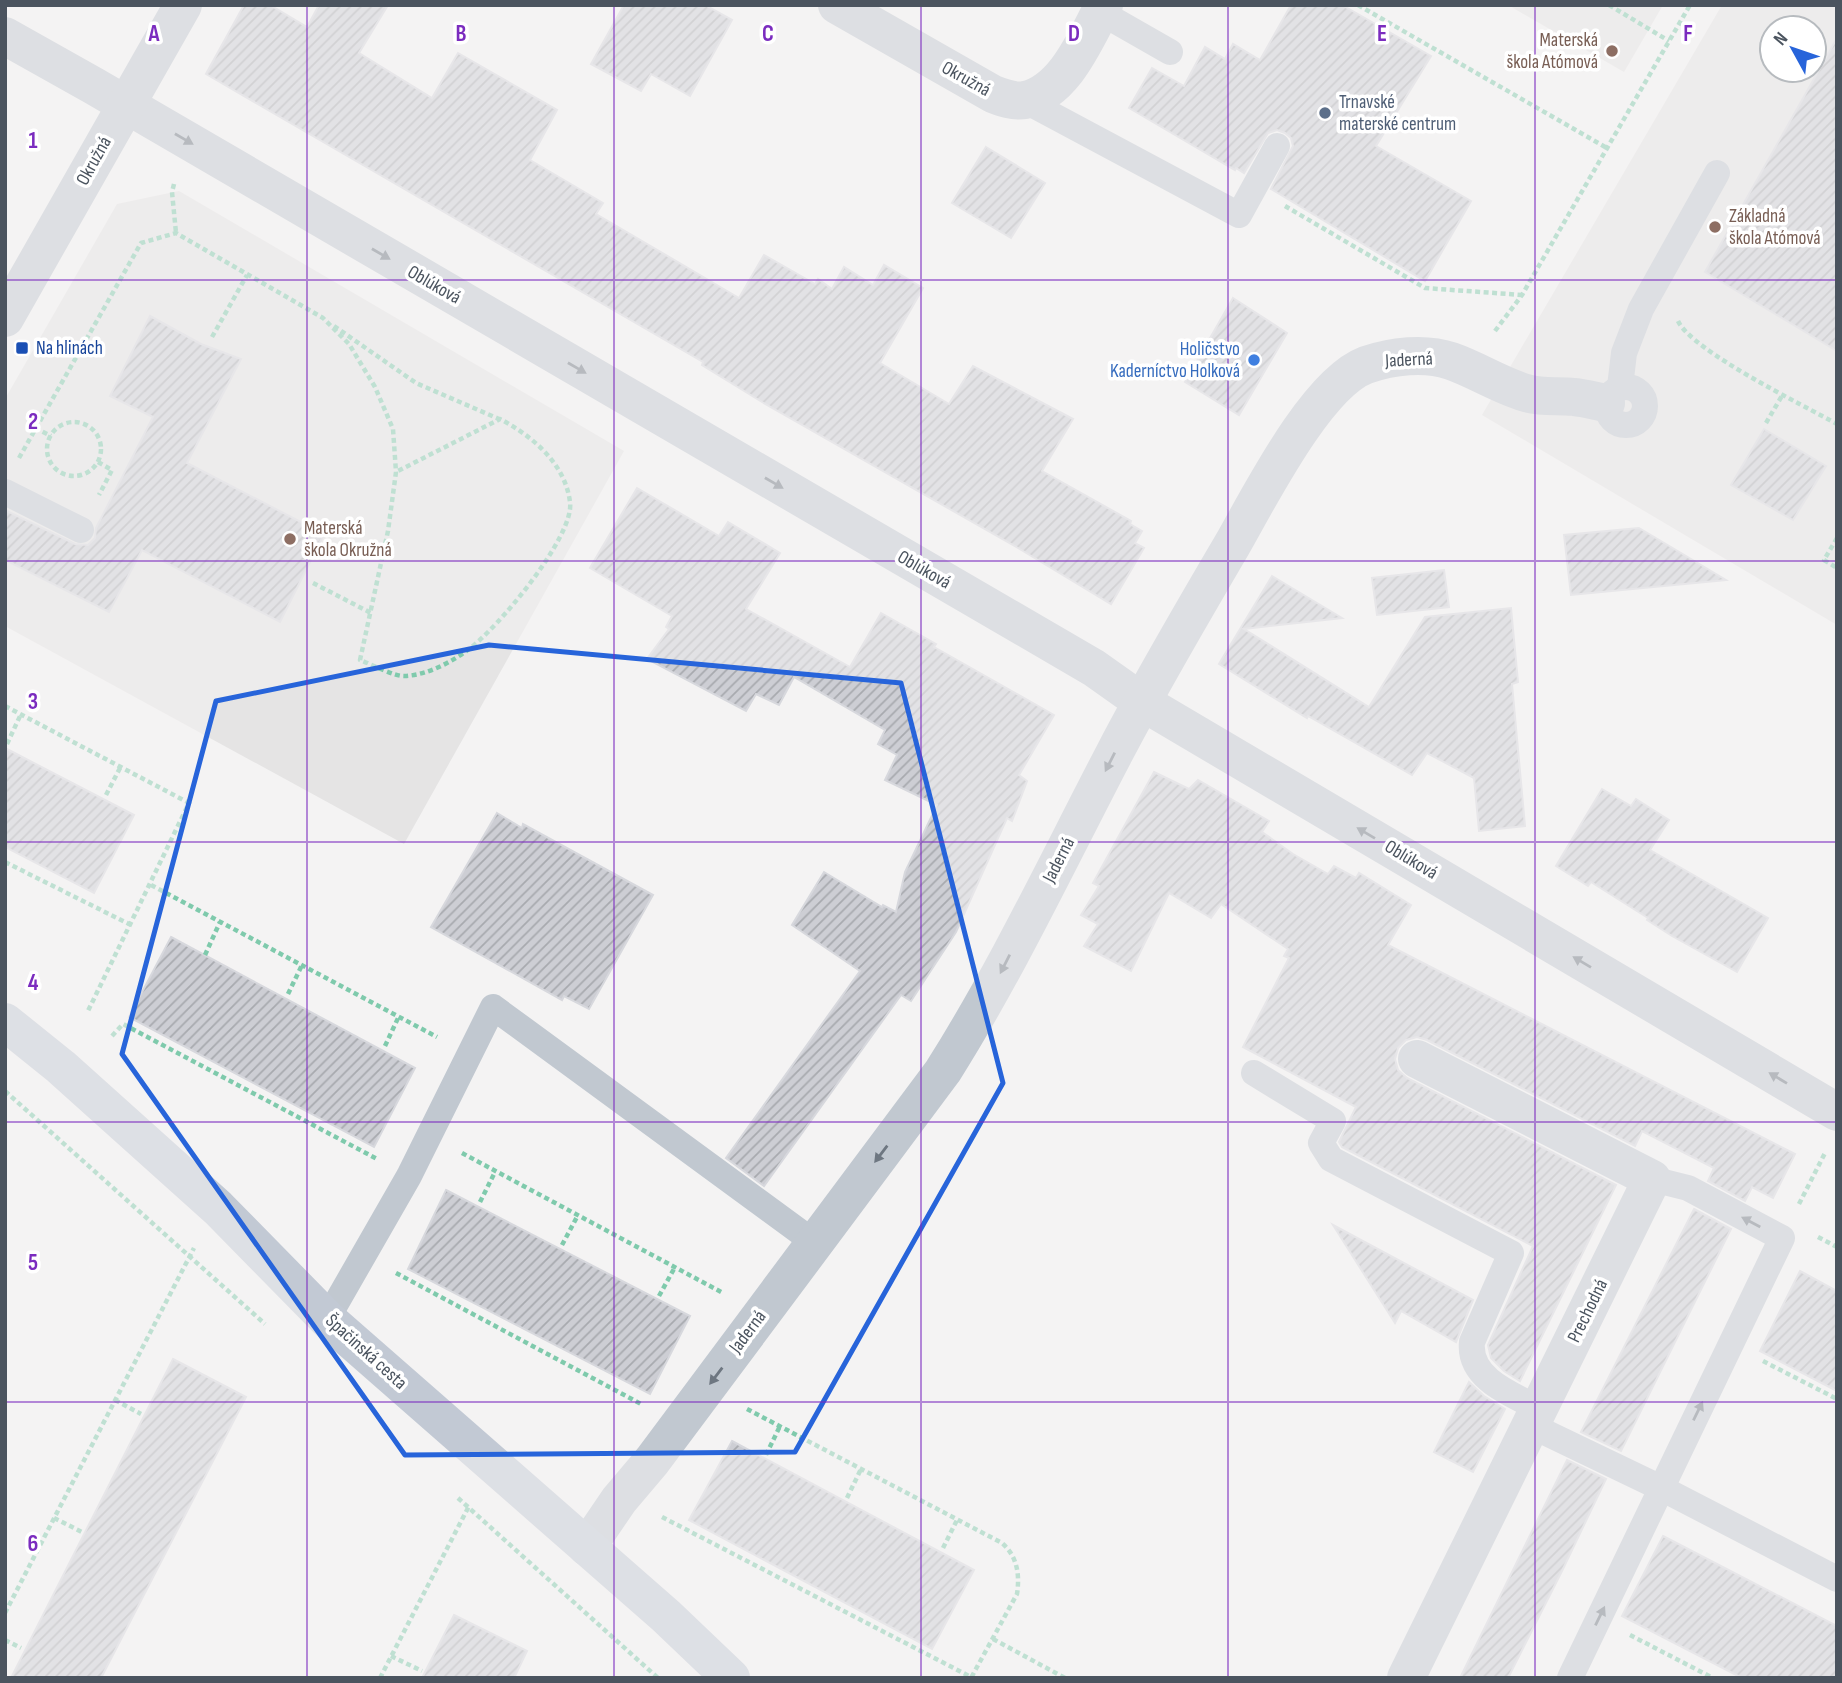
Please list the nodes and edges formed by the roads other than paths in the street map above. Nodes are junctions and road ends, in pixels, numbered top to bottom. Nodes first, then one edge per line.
1 (183, 5) edge
2 (837, 5) edge
3 (1102, 9) edge
4 (5, 36) edge
5 (1170, 52) dead end
6 (1024, 100) junction
7 (126, 104) junction
8 (1277, 146) dead end
9 (1717, 173) dead end
10 (5, 318) edge
11 (1613, 395) joint
12 (5, 492) edge
13 (80, 530) dead end
14 (1142, 702) junction
15 (5, 1021) edge
16 (1418, 1059) dead end
17 (1254, 1073) dead end
18 (1837, 1112) edge
19 (1652, 1179) junction
20 (815, 1243) junction
21 (327, 1319) junction
22 (1536, 1417) junction
23 (1661, 1488) junction
24 (587, 1547) junction
25 (1837, 1579) edge
26 (731, 1678) edge
27 (1406, 1678) edge
28 (1570, 1678) edge

1 - 7 street, Okružná
2 - 6 street, Okružná
3 - 5 lane
3 - 6 street
4 - 7 street, Oblúková
6 - 8 lane
7 - 10 street, Okružná
7 -> 14 street, Oblúková
9 - 11 lane
11 - 14 street, Jaderná
12 - 13 lane
18 -> 14 street, Oblúková
14 -> 20 street, Jaderná
15 - 21 street, Špačinská cesta
16 - 19 street
17 - 22 lane
19 - 22 street, Prechodná
23 -> 19 lane
20 - 21 lane
20 -> 24 street, Jaderná
21 - 24 street, Špačinská cesta
22 - 23 lane
22 - 27 street, Prechodná
23 - 25 lane
28 -> 23 lane
24 - 26 street, Špačinská cesta

